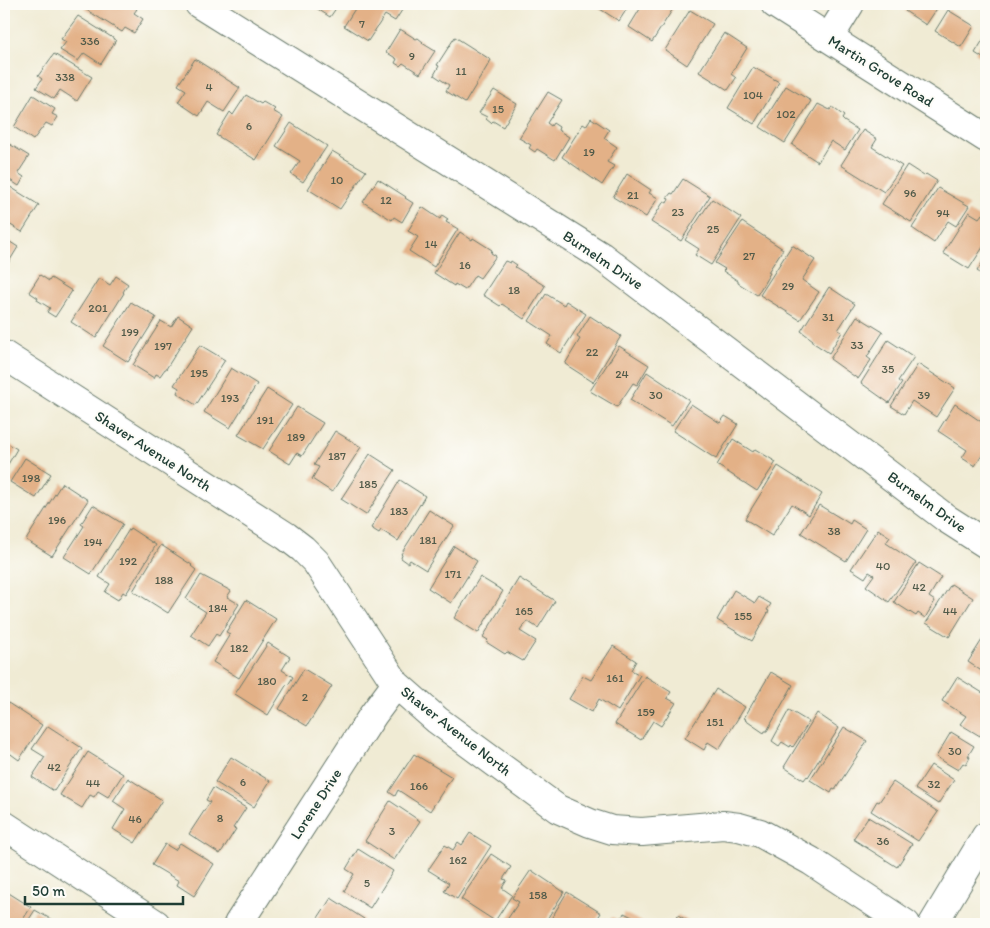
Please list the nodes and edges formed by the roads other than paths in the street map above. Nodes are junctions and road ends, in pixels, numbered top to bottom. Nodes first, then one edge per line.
1 (200, 4) edge
2 (776, 4) edge
3 (850, 4) edge
4 (829, 38) junction
5 (986, 138) edge
6 (4, 355) edge
7 (986, 544) edge
8 (396, 684) junction
9 (4, 825) edge
10 (986, 836) edge
11 (156, 924) edge
12 (238, 924) edge
13 (906, 924) edge
14 (933, 924) edge

1 - 7 street, Burnelm Drive
2 - 4 street, Martin Grove Road
3 - 4 street
4 - 5 street, Martin Grove Road
6 - 8 street, Shaver Avenue North
8 - 12 street, Lorene Drive
8 - 13 street, Shaver Avenue North
9 - 11 street
10 - 14 street

